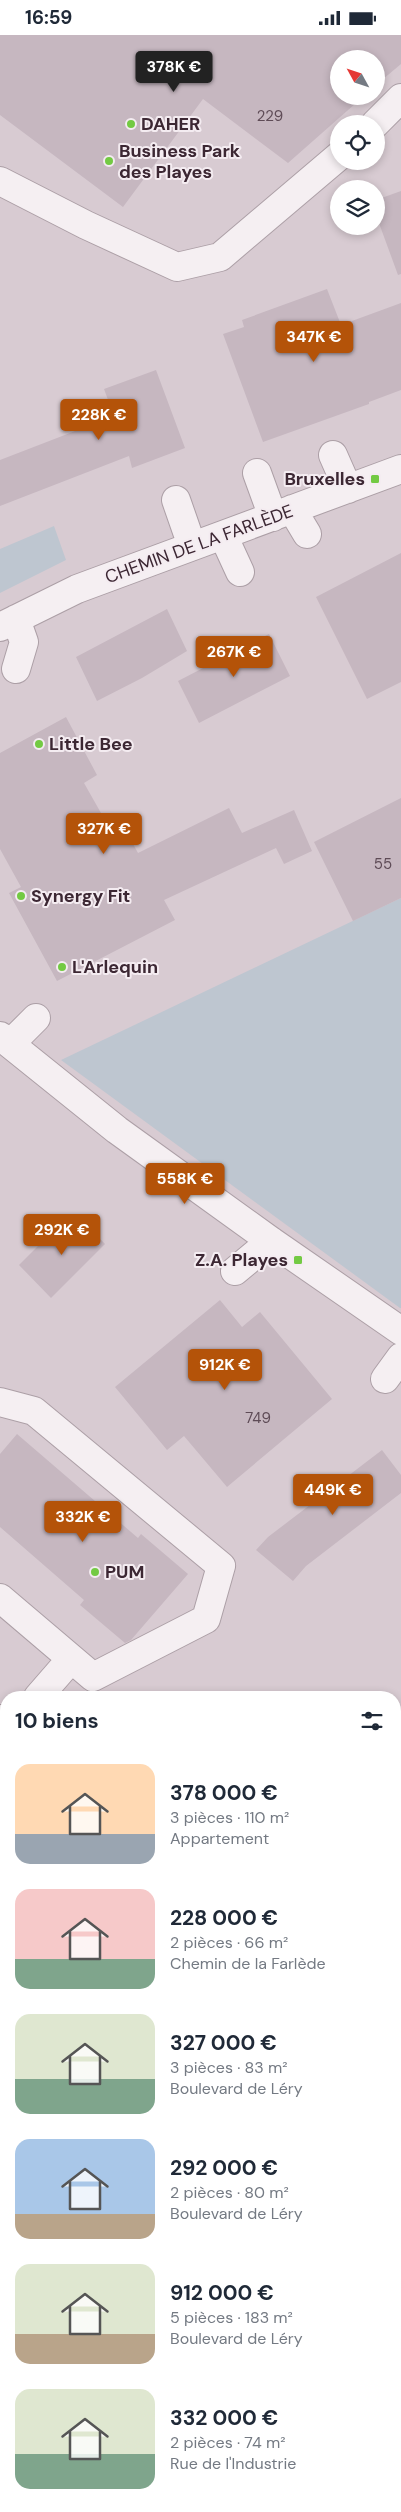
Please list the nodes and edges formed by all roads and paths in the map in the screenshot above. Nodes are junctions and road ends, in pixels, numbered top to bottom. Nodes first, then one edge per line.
1 (401, 98) edge
2 (384, 115) edge
3 (330, 164) edge
4 (0, 181) edge
5 (333, 455) dead end
6 (401, 469) edge
7 (257, 473) dead end
8 (348, 489) junction
9 (176, 500) dead end
10 (282, 513) junction
11 (307, 534) dead end
12 (223, 535) junction
13 (192, 546) junction
14 (240, 572) dead end
15 (8, 623) edge
16 (12, 664) edge
17 (36, 1018) dead end
18 (5, 1040) edge
19 (271, 1241) junction
20 (235, 1271) dead end
21 (401, 1331) edge
22 (401, 1357) edge
23 (385, 1379) dead end
24 (0, 1402) edge
25 (0, 1598) edge
26 (71, 1659) junction
27 (43, 1691) edge

1 - 2 street
3 - 4 street
5 - 8 street
6 - 8 street, CHEMIN DE LA FARLÈDE
7 - 10 street
8 - 10 street, CHEMIN DE LA FARLÈDE
9 - 13 street
10 - 11 street
10 - 12 street, CHEMIN DE LA FARLÈDE
12 - 13 street, CHEMIN DE LA FARLÈDE
12 - 14 street
13 - 15 street, CHEMIN DE LA FARLÈDE
15 - 16 street
17 - 18 street
18 - 19 street
19 - 20 street
19 - 21 street
22 - 23 street
24 - 26 street
25 - 26 street
26 - 27 street

